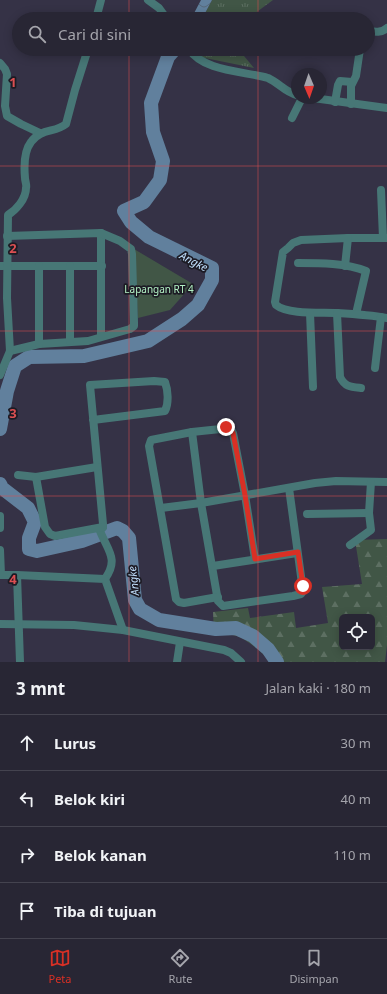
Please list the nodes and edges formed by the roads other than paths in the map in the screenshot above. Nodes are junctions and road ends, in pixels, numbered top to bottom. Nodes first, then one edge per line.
1 (101, 0) edge
2 (148, 0) edge
3 (98, 12) edge
4 (162, 12) edge
5 (387, 28) edge
6 (375, 32) edge
7 (86, 56) edge
8 (196, 56) edge
9 (359, 56) edge
10 (0, 63) edge
11 (352, 82) junction
12 (291, 93) edge
13 (327, 101) edge
14 (335, 102) junction
15 (299, 104) edge
16 (351, 104) junction
17 (387, 108) edge
18 (292, 118) dead end
19 (40, 133) junction
20 (381, 190) dead end
21 (101, 233) junction
22 (7, 236) junction
23 (348, 238) junction
24 (385, 238) edge
25 (298, 263) dead end
26 (4, 266) edge
27 (39, 266) junction
28 (70, 266) junction
29 (102, 266) junction
30 (345, 266) junction
31 (4, 298) edge
32 (310, 313) junction
33 (337, 313) junction
34 (356, 314) junction
35 (384, 317) edge
36 (101, 336) junction
37 (70, 341) junction
38 (39, 344) junction
39 (10, 351) junction
40 (375, 368) dead end
41 (0, 375) edge
42 (313, 387) dead end
43 (362, 388) dead end
44 (93, 420) junction
45 (192, 432) junction
46 (97, 467) junction
47 (18, 475) dead end
48 (36, 478) junction
49 (371, 482) junction
50 (387, 482) edge
51 (289, 488) junction
52 (245, 495) junction
53 (201, 503) junction
54 (161, 508) junction
55 (307, 514) dead end
56 (369, 514) junction
57 (0, 516) edge
58 (0, 528) edge
59 (102, 529) junction
60 (350, 544) dead end
61 (0, 550) edge
62 (298, 552) junction
63 (255, 559) junction
64 (213, 566) junction
65 (0, 575) edge
66 (17, 575) junction
67 (105, 579) junction
68 (218, 597) junction
69 (0, 624) edge
70 (19, 624) junction
71 (123, 630) junction
72 (180, 642) junction
73 (20, 662) edge
74 (177, 662) edge
75 (241, 662) edge

1 - 3 street
2 - 4 street
5 - 6 street
7 - 19 street
8 - 12 street
9 - 11 street
10 - 19 street
11 - 14 street
11 - 16 street
13 - 14 street
14 - 16 street
15 - 18 street
16 - 17 street
19 - 22 street
20 - 24 street
21 - 22 street
21 - 29 street
21 - 36 street
22 - 26 street
23 - 24 street
23 - 30 street
23 - 32 street
25 - 30 street
26 - 27 street
26 - 31 street
27 - 28 street
27 - 38 street
28 - 29 street
28 - 37 street
29 - 36 street
30 - 34 street
31 - 39 street
32 - 33 street
32 - 42 street
33 - 34 street
33 - 43 street
34 - 35 street
35 - 40 street
36 - 37 street
37 - 38 street
38 - 39 street
39 - 41 street
44 - 44 street
44 - 46 street
45 - 52 street
45 - 53 street
45 - 54 street
46 - 48 street
46 - 59 street
47 - 48 street
48 - 59 street
49 - 50 street
49 - 51 street
49 - 56 street
51 - 52 street
51 - 62 street
52 - 53 street
52 - 63 street
53 - 54 street
53 - 64 street
54 - 68 street
55 - 56 street
56 - 60 street
57 - 58 street
59 - 67 street
61 - 65 street
62 - 63 street
62 - 68 street
63 - 64 street
64 - 68 street
65 - 66 street
66 - 67 street
66 - 70 street
67 - 71 street
69 - 70 street
70 - 71 street
70 - 73 street
71 - 72 street
72 - 74 street
72 - 75 street

